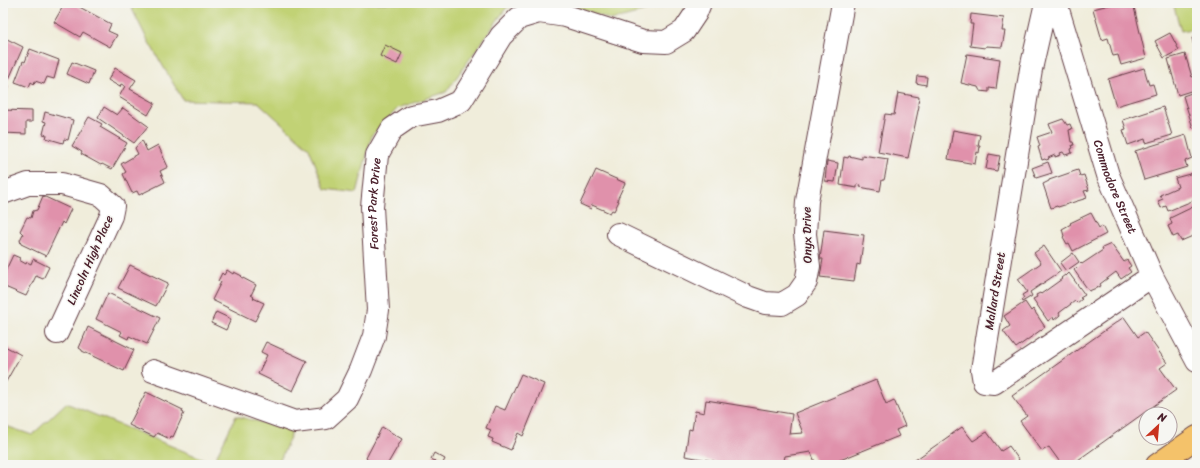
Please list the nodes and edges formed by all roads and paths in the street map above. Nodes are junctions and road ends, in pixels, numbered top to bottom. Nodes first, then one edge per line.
1 (700, 3) edge
2 (843, 3) edge
3 (1046, 3) edge
4 (1056, 3) edge
5 (5, 197) edge
6 (618, 234) dead end
7 (1152, 276) junction
8 (57, 333) dead end
9 (1197, 361) edge
10 (153, 371) dead end
11 (1197, 437) edge
12 (1157, 465) edge

1 - 10 street, Forest Park Drive
2 - 6 street, Onyx Drive
3 - 7 street, Mallard Street
4 - 7 street, Commodore Street
5 - 8 street, Lincoln High Place
7 - 9 street, Commodore Street
11 - 12 main road

